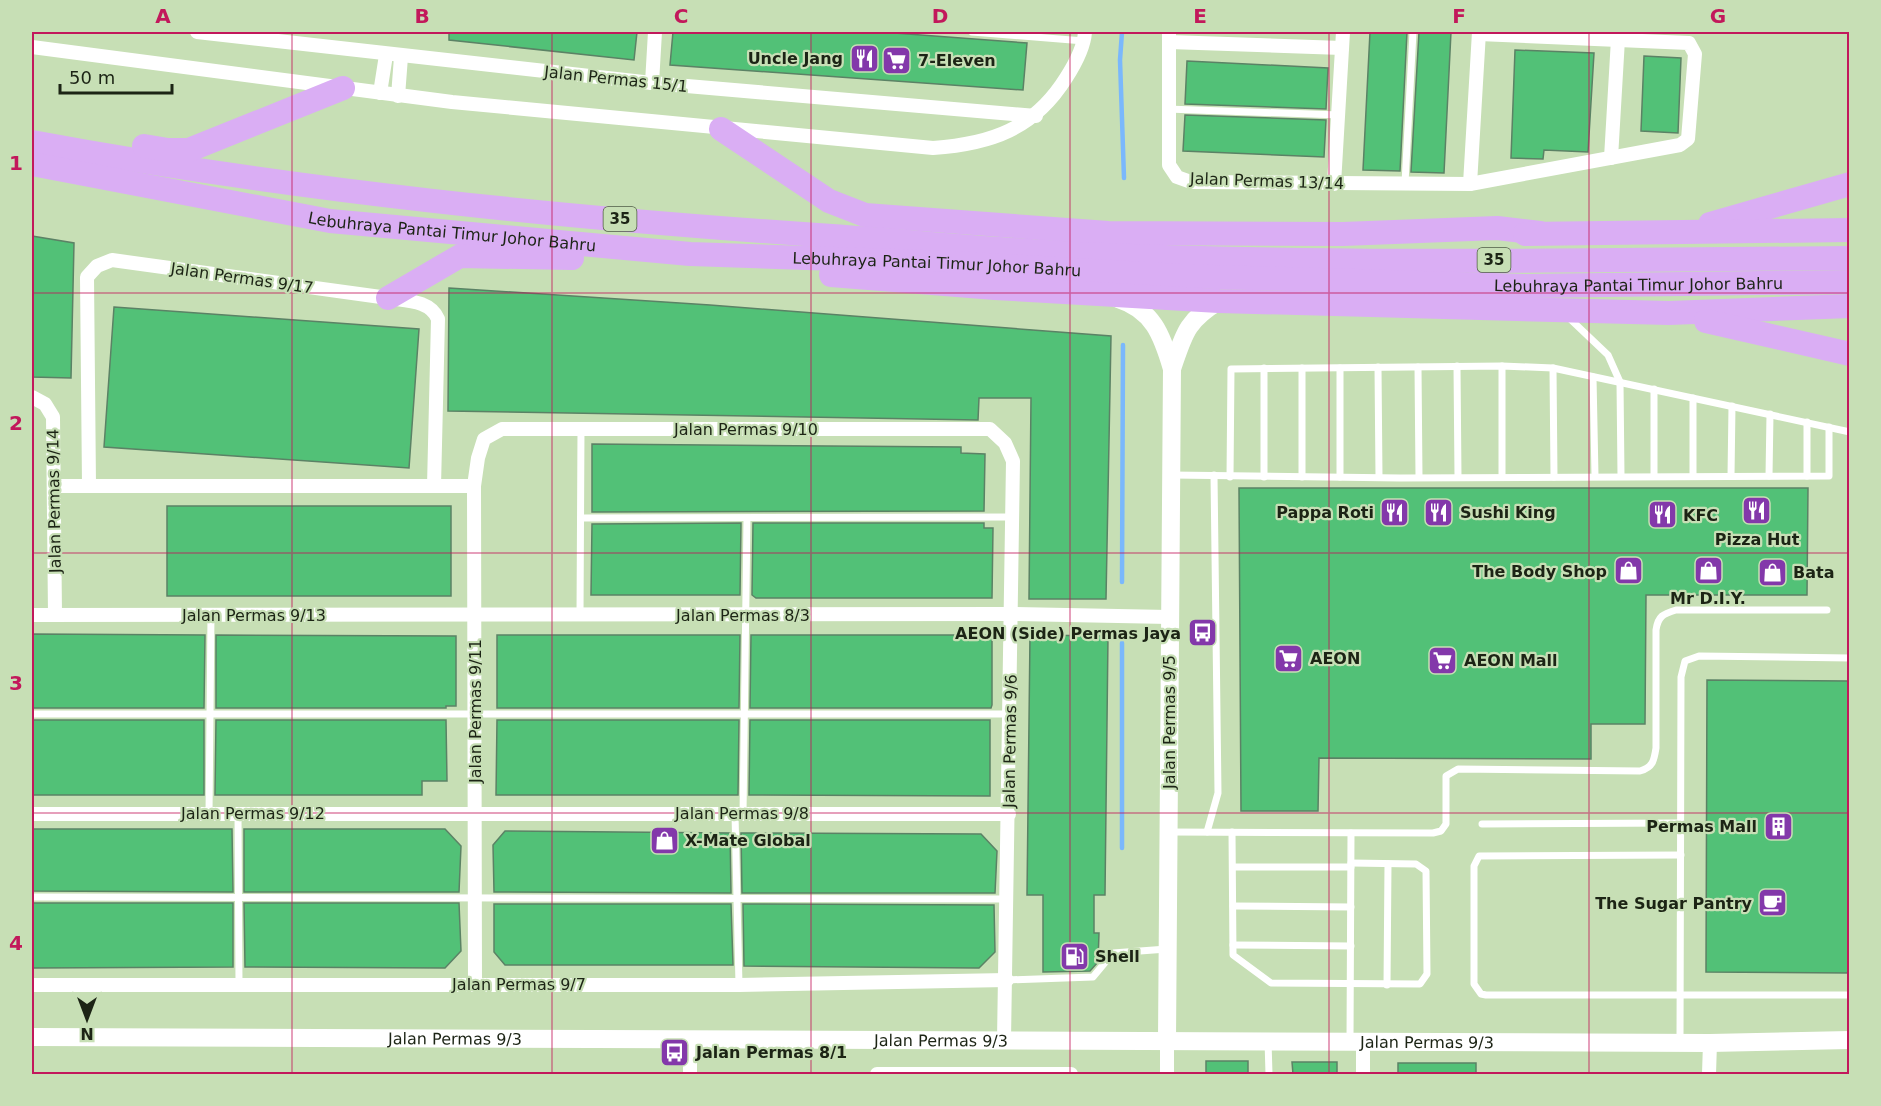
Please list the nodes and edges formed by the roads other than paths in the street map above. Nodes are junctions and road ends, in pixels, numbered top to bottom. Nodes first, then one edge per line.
1 (197, 32) edge
2 (654, 32) edge
3 (972, 32) edge
4 (1343, 32) edge
5 (1413, 32) edge
6 (1479, 33) edge
7 (1085, 36) edge
8 (1169, 37) edge
9 (1618, 39) junction
10 (32, 47) edge
11 (1342, 48) junction
12 (386, 55) junction
13 (401, 57) junction
14 (652, 83) junction
15 (343, 88) junction
16 (380, 93) junction
17 (398, 96) junction
18 (1167, 110) junction
19 (1339, 115) junction
20 (1036, 116) junction
21 (721, 129) junction
22 (32, 131) edge
23 (32, 142) edge
24 (1611, 158) junction
25 (32, 164) edge
26 (1405, 183) junction
27 (1334, 184) junction
28 (1470, 184) junction
29 (1850, 184) edge
30 (330, 220) junction
31 (1850, 230) edge
32 (1540, 233) junction
33 (1679, 233) junction
34 (551, 257) junction
35 (1212, 257) junction
36 (1850, 258) edge
37 (1850, 282) edge
38 (1104, 294) junction
39 (388, 298) junction
40 (1219, 301) junction
41 (1850, 306) edge
42 (1558, 310) junction
43 (1668, 313) junction
44 (1850, 354) edge
45 (1457, 366) junction
46 (1502, 366) junction
47 (1378, 367) junction
48 (1418, 367) junction
49 (1264, 368) junction
50 (1302, 368) junction
51 (1340, 368) junction
52 (1552, 368) junction
53 (1172, 369) junction
54 (1593, 376) junction
55 (1620, 382) junction
56 (1654, 390) junction
57 (32, 397) edge
58 (1692, 398) junction
59 (1732, 406) junction
60 (1770, 414) junction
61 (1807, 422) junction
62 (1829, 427) junction
63 (581, 429) junction
64 (1850, 432) edge
65 (484, 439) joint
66 (1005, 443) joint
67 (1169, 475) junction
68 (1214, 476) junction
69 (1594, 476) junction
70 (1621, 476) junction
71 (1654, 476) junction
72 (1693, 476) junction
73 (1731, 476) junction
74 (1769, 476) junction
75 (1807, 476) junction
76 (1230, 477) junction
77 (1264, 477) junction
78 (1302, 477) junction
79 (1341, 477) junction
80 (1379, 477) junction
81 (1419, 477) junction
82 (1458, 477) junction
83 (1502, 477) junction
84 (1554, 477) junction
85 (55, 486) junction
86 (89, 486) junction
87 (434, 486) junction
88 (474, 486) junction
89 (1012, 517) junction
90 (581, 518) junction
91 (747, 518) junction
92 (1827, 610) dead end
93 (1011, 614) junction
94 (32, 615) edge
95 (55, 615) junction
96 (211, 615) junction
97 (580, 615) junction
98 (746, 615) junction
99 (476, 616) junction
100 (1169, 616) junction
101 (1850, 658) edge
102 (32, 714) edge
103 (210, 714) junction
104 (475, 714) junction
105 (744, 714) junction
106 (1010, 714) junction
107 (475, 813) junction
108 (739, 813) junction
109 (32, 814) edge
110 (209, 814) junction
111 (238, 814) junction
112 (1009, 814) junction
113 (1681, 823) junction
114 (1482, 824) dead end
115 (1168, 832) junction
116 (1207, 832) junction
117 (1232, 832) junction
118 (1351, 833) junction
119 (1681, 855) junction
120 (1388, 864) junction
121 (1351, 866) junction
122 (1233, 867) junction
123 (32, 897) edge
124 (238, 897) junction
125 (475, 898) junction
126 (737, 898) junction
127 (1008, 898) junction
128 (1233, 906) junction
129 (1351, 907) junction
130 (1233, 945) junction
131 (1351, 946) junction
132 (1167, 949) junction
133 (1007, 980) junction
134 (239, 984) junction
135 (475, 984) junction
136 (32, 985) edge
137 (739, 985) junction
138 (1351, 985) junction
139 (1387, 985) junction
140 (1850, 995) edge
141 (1680, 996) junction
142 (32, 1037) edge
143 (690, 1038) junction
144 (1004, 1040) junction
145 (1167, 1040) junction
146 (1850, 1040) edge
147 (1269, 1041) junction
148 (1357, 1042) junction
149 (1680, 1042) junction
150 (1710, 1043) junction
151 (690, 1074) edge
152 (877, 1074) edge
153 (1022, 1074) edge
154 (1071, 1074) edge
155 (1167, 1074) edge
156 (1269, 1074) edge
157 (1363, 1074) edge
158 (1709, 1074) edge

1 - 12 street, Jalan Permas 15/1
2 - 14 street
3 - 7 lane
4 - 11 street
5 - 26 lane
6 - 9 street
6 - 28 street
7 - 20 street
8 - 11 street
8 - 18 street, Jalan Permas 13/14
9 - 24 street
9 - 24 street, Jalan Permas 13/14
10 - 15 street
11 - 19 street
12 - 13 street, Jalan Permas 15/1
12 - 16 street
13 - 14 street, Jalan Permas 15/1
13 - 17 street
14 - 20 street, Jalan Permas 15/1
15 - 16 street
15 - 22 highway
16 - 17 street
17 - 21 street
18 - 19 lane
18 - 27 street, Jalan Permas 13/14
19 - 27 street
20 - 21 street
21 - 32 highway
23 - 35 highway, Lebuhraya Pantai Timur Johor Bahru / 35
24 - 28 street, Jalan Permas 13/14
25 - 30 highway, Lebuhraya Pantai Timur Johor Bahru / 35
26 - 27 street, Jalan Permas 13/14
26 - 28 street, Jalan Permas 13/14
29 - 33 highway
30 - 34 highway
30 - 37 highway, Lebuhraya Pantai Timur Johor Bahru / 35
31 - 33 highway
32 - 33 highway
32 - 35 highway
34 - 38 highway
34 - 39 highway
35 - 36 highway, Lebuhraya Pantai Timur Johor Bahru / 35
38 - 40 highway
38 - 53 street, Jalan Permas 9/5
39 - 86 street, Jalan Permas 9/17
39 - 87 street, Jalan Permas 9/17
40 - 42 highway
40 - 53 street, Jalan Permas 9/5
41 - 43 highway
42 - 43 highway
42 - 55 lane
43 - 44 highway
45 - 46 lane
45 - 48 lane
45 - 82 lane
46 - 52 lane
46 - 83 lane
47 - 48 lane
47 - 51 lane
47 - 80 lane
48 - 81 lane
49 - 50 lane
49 - 76 lane
49 - 77 lane
50 - 51 lane
50 - 78 lane
51 - 79 lane
52 - 54 lane
52 - 84 lane
53 - 67 street, Jalan Permas 9/5
54 - 55 lane
54 - 69 lane
55 - 56 lane
55 - 70 lane
56 - 58 lane
56 - 71 lane
57 - 85 street, Jalan Permas 9/14
58 - 59 lane
58 - 72 lane
59 - 60 lane
59 - 73 lane
60 - 61 lane
60 - 74 lane
61 - 62 lane
61 - 75 lane
62 - 64 lane
62 - 75 lane
63 - 65 street, Jalan Permas 9/10
63 - 66 street, Jalan Permas 9/10
63 - 90 lane
65 - 88 street, Jalan Permas 9/11
66 - 89 street, Jalan Permas 9/6
67 - 68 lane
67 - 100 street, Jalan Permas 9/5
68 - 76 lane
68 - 116 lane
69 - 70 lane
69 - 84 lane
70 - 71 lane
71 - 72 lane
72 - 73 lane
73 - 74 lane
74 - 75 lane
76 - 77 lane
77 - 78 lane
78 - 79 lane
79 - 80 lane
80 - 81 lane
81 - 82 lane
82 - 83 lane
83 - 84 lane
85 - 86 street
85 - 95 street, Jalan Permas 9/14
86 - 87 street
87 - 88 street
88 - 99 street, Jalan Permas 9/11
89 - 91 lane
89 - 93 street, Jalan Permas 9/6
90 - 91 lane
90 - 97 lane
91 - 98 lane
92 - 118 lane
93 - 98 street, Jalan Permas 8/3
93 - 100 street, Jalan Permas 8/3
93 - 106 street, Jalan Permas 9/6
94 - 95 street, Jalan Permas 9/13
95 - 96 street, Jalan Permas 9/13
96 - 99 street, Jalan Permas 9/13
96 - 103 lane
97 - 98 street, Jalan Permas 8/3
97 - 99 street, Jalan Permas 8/3
98 - 105 lane
99 - 104 street, Jalan Permas 9/11
100 - 115 street, Jalan Permas 9/5
101 - 113 lane
102 - 103 lane
103 - 104 lane
103 - 110 lane
104 - 105 lane
104 - 107 street, Jalan Permas 9/11
105 - 106 lane
105 - 108 lane
106 - 112 street, Jalan Permas 9/6
107 - 108 street, Jalan Permas 9/8
107 - 111 street, Jalan Permas 9/12
107 - 125 street, Jalan Permas 9/11
108 - 112 street, Jalan Permas 9/8
108 - 126 lane
109 - 110 street, Jalan Permas 9/12
110 - 111 street, Jalan Permas 9/12
111 - 124 lane
112 - 127 street, Jalan Permas 9/6
113 - 114 lane
113 - 119 lane
115 - 116 lane
115 - 132 street, Jalan Permas 9/5
116 - 117 lane
117 - 118 lane
117 - 122 lane
118 - 121 lane
119 - 141 lane
119 - 141 lane
120 - 121 lane
120 - 139 lane
120 - 139 lane
121 - 122 lane
121 - 129 lane
122 - 128 lane
123 - 124 lane
124 - 125 lane
124 - 134 lane
125 - 126 lane
125 - 135 street, Jalan Permas 9/11
126 - 127 lane
126 - 137 lane
127 - 133 street, Jalan Permas 9/6
128 - 129 lane
128 - 130 lane
129 - 131 lane
130 - 131 lane
130 - 138 lane
131 - 138 lane
132 - 133 lane
132 - 145 street, Jalan Permas 9/5
133 - 137 street, Jalan Permas 9/7
133 - 144 street, Jalan Permas 9/6
134 - 135 street, Jalan Permas 9/7
134 - 136 street, Jalan Permas 9/7
135 - 137 street, Jalan Permas 9/7
138 - 139 lane
138 - 148 lane
140 - 141 lane
141 - 149 lane
142 - 143 street, Jalan Permas 9/3
143 - 144 street, Jalan Permas 9/3
143 - 151 street
144 - 145 street, Jalan Permas 9/3
145 - 147 street, Jalan Permas 9/3
145 - 155 street, Jalan Permas 9/5
146 - 150 street, Jalan Permas 9/3
147 - 148 street, Jalan Permas 9/3
147 - 156 lane
148 - 149 street, Jalan Permas 9/3
148 - 157 street
149 - 150 street, Jalan Permas 9/3
150 - 158 street
152 - 153 street
153 - 154 street

